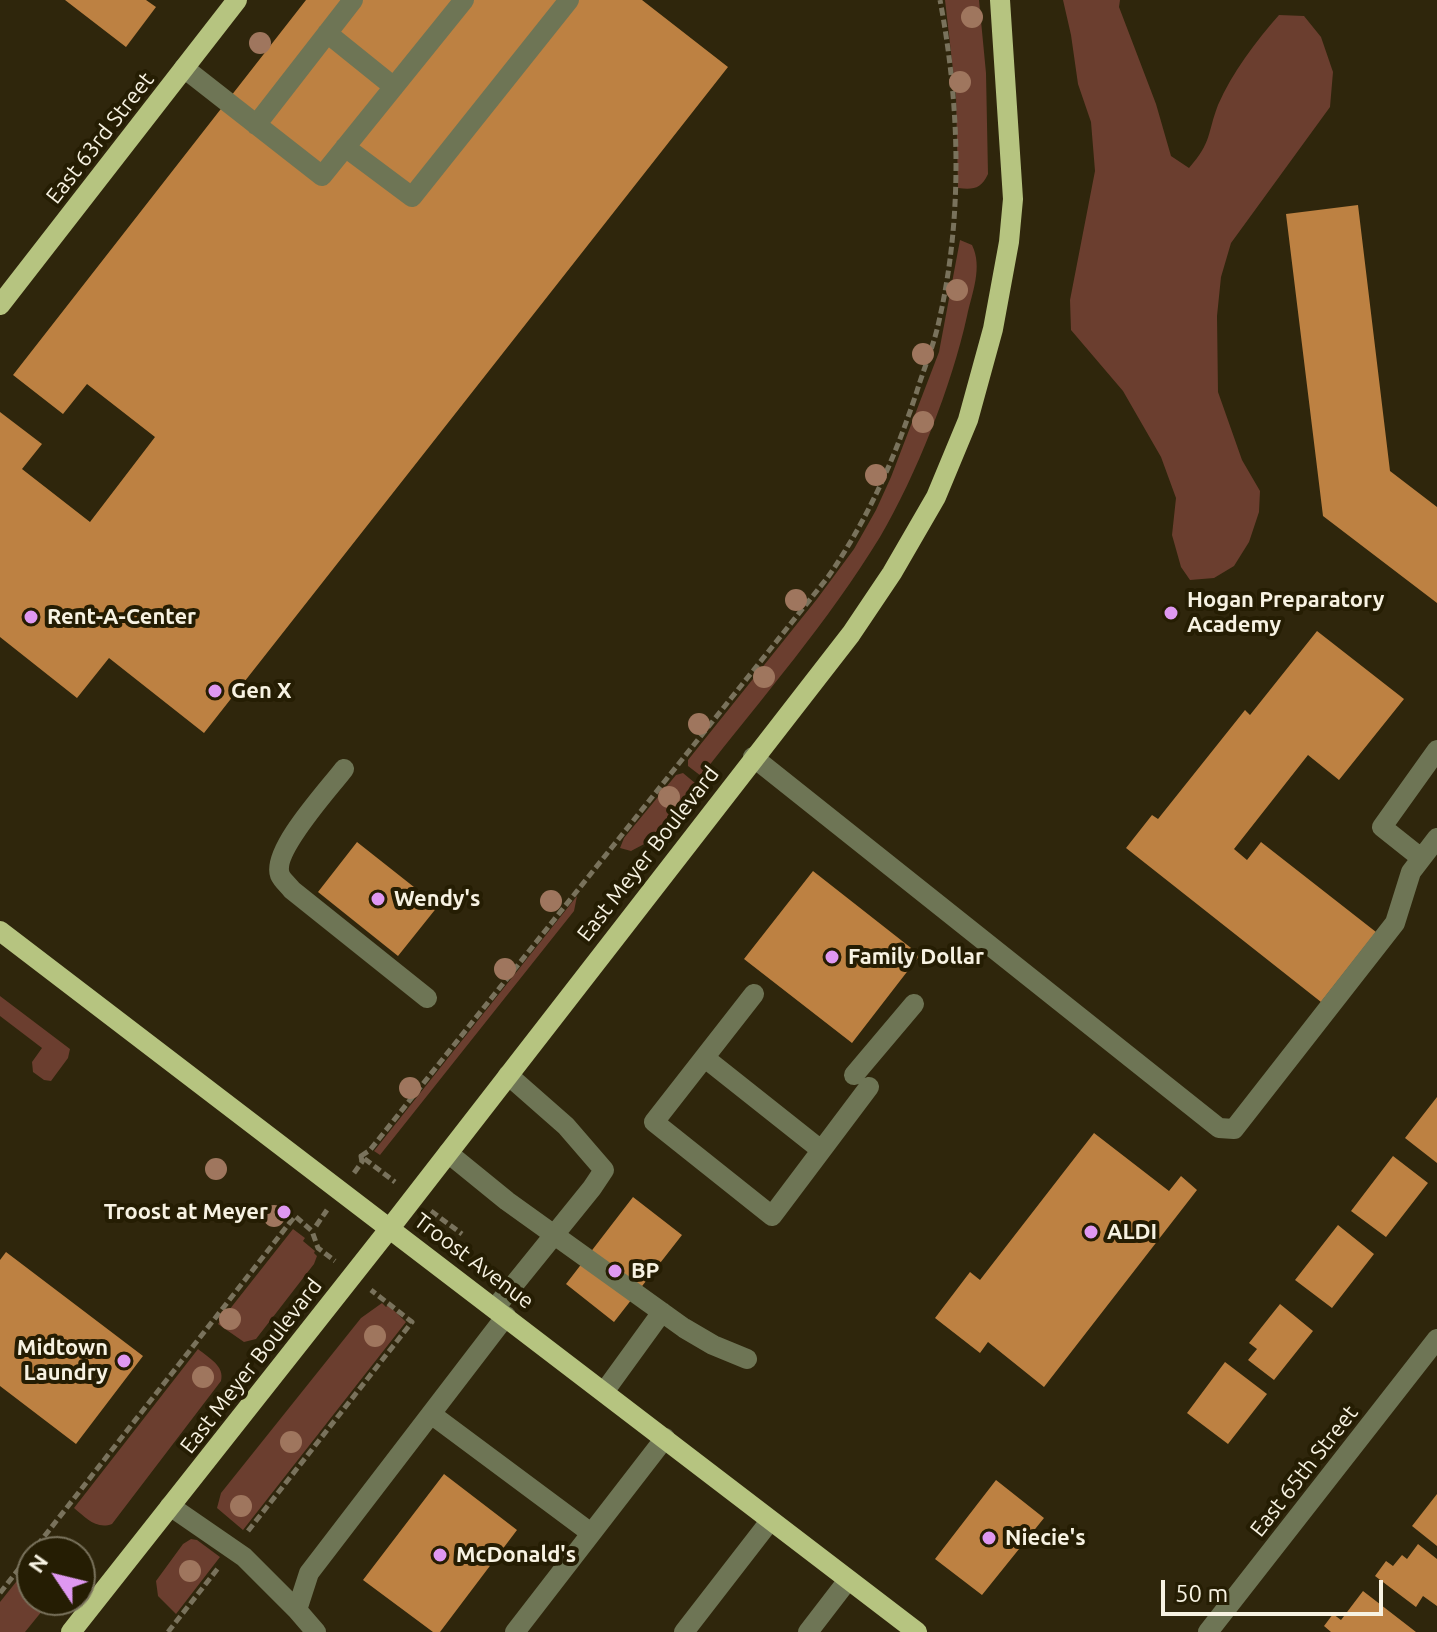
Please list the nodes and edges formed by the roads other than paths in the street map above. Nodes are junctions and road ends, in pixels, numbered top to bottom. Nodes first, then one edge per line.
1 (353, 0) edge
2 (464, 0) edge
3 (569, 0) edge
4 (1000, 0) edge
5 (234, 1) edge
6 (327, 33) junction
7 (184, 68) junction
8 (394, 87) junction
9 (256, 125) junction
10 (345, 147) junction
11 (0, 305) edge
12 (1437, 750) edge
13 (753, 757) junction
14 (344, 769) dead end
15 (1437, 838) edge
16 (1421, 858) junction
17 (0, 931) edge
18 (754, 994) dead end
19 (427, 998) dead end
20 (914, 1004) dead end
21 (705, 1058) junction
22 (508, 1075) junction
23 (821, 1150) junction
24 (448, 1153) junction
25 (390, 1228) junction
26 (554, 1235) junction
27 (500, 1312) junction
28 (662, 1312) junction
29 (1437, 1339) edge
30 (747, 1359) dead end
31 (604, 1392) junction
32 (431, 1414) junction
33 (665, 1438) junction
34 (170, 1506) junction
35 (770, 1521) junction
36 (591, 1533) junction
37 (848, 1580) junction
38 (297, 1610) junction
39 (71, 1632) edge
40 (316, 1632) edge
41 (515, 1632) edge
42 (684, 1632) edge
43 (808, 1632) edge
44 (917, 1632) edge
45 (1208, 1632) edge

1 - 6 street
2 - 8 street
3 - 10 street
4 - 13 main road, East Meyer Boulevard
5 - 7 main road, East 63rd Street
6 - 8 street
6 - 9 street
7 - 9 street
7 - 11 main road, East 63rd Street
8 - 10 street
9 - 10 street
12 - 16 street
13 - 16 street
13 - 22 main road, East Meyer Boulevard
14 - 19 street
15 - 16 street
17 - 25 main road, Troost Avenue
18 - 21 street
20 - 23 street
21 - 23 street
21 - 23 street
22 - 24 main road, East Meyer Boulevard
22 - 26 street
24 - 25 main road, East Meyer Boulevard
24 - 26 street
25 - 27 main road, Troost Avenue
25 - 34 main road, East Meyer Boulevard
26 - 27 street
26 - 28 street
27 - 31 main road, Troost Avenue
27 - 32 street
28 - 30 street
28 - 31 street
29 - 45 street, East 65th Street
31 - 33 main road, Troost Avenue
32 - 36 street
32 - 38 street
33 - 35 main road, Troost Avenue
33 - 36 street
34 - 38 street
34 - 39 main road, East Meyer Boulevard
35 - 37 main road, Troost Avenue
35 - 42 street
36 - 41 street
37 - 43 street
37 - 44 main road, Troost Avenue
38 - 40 street

